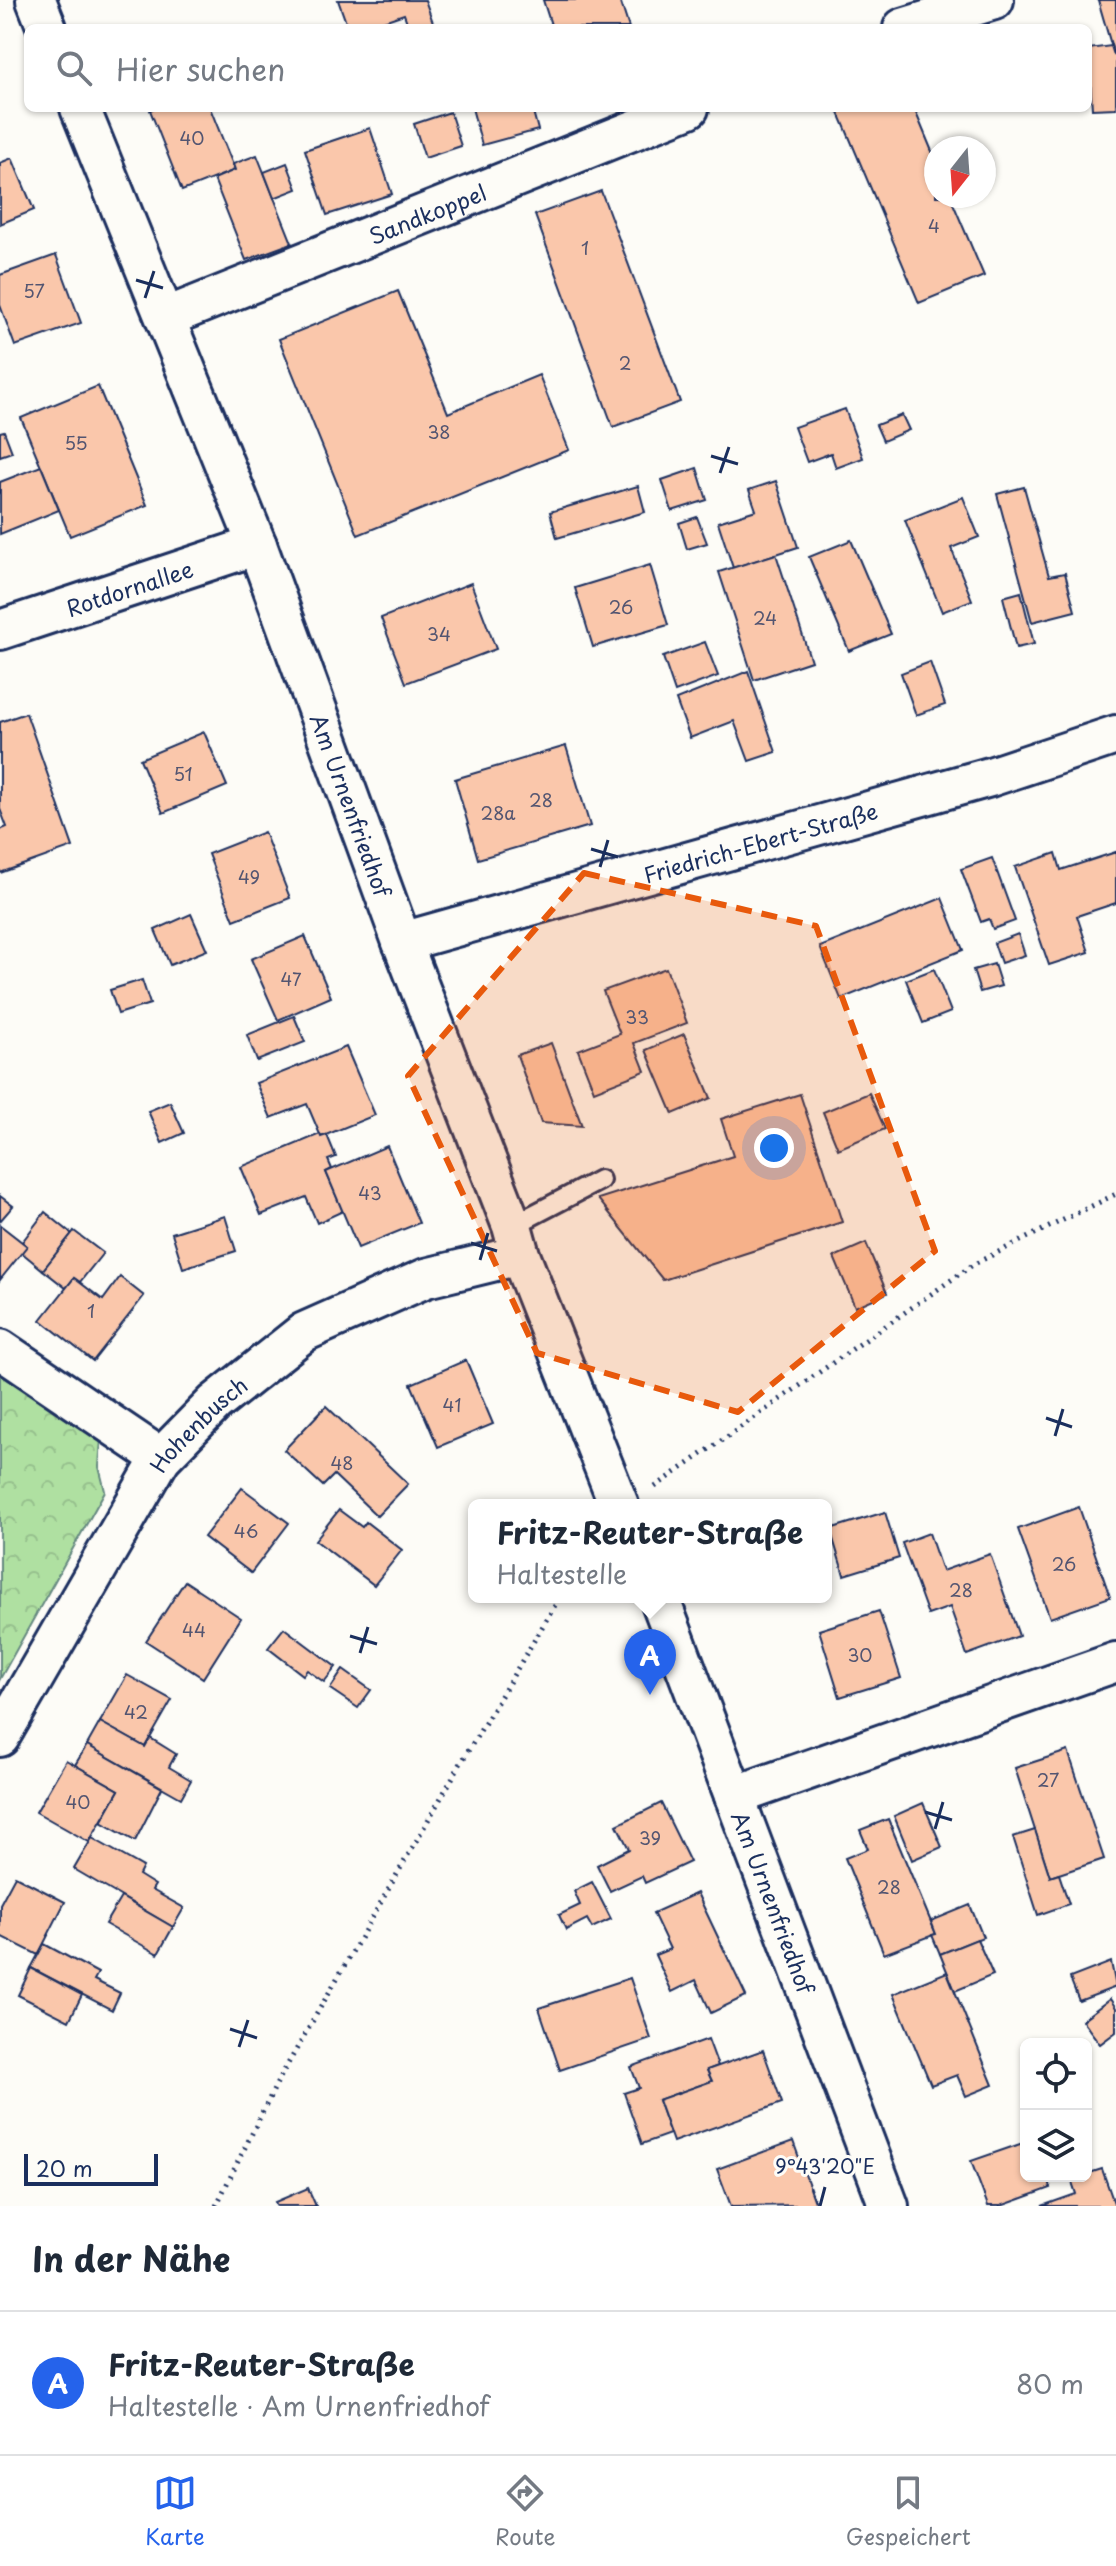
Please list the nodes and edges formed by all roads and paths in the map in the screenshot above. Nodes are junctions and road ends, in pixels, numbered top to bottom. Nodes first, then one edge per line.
1 (36, 0) edge
2 (994, 0) edge
3 (45, 24) edge
4 (916, 24) edge
5 (82, 112) edge
6 (679, 112) edge
7 (167, 317) junction
8 (257, 545) junction
9 (0, 630) edge
10 (1116, 735) edge
11 (402, 942) junction
12 (600, 1180) dead end
13 (1116, 1194) edge
14 (516, 1241) junction
15 (0, 1349) edge
16 (161, 1458) junction
17 (635, 1497) edge
18 (556, 1603) edge
19 (661, 1603) edge
20 (1116, 1662) edge
21 (0, 1737) edge
22 (734, 1796) junction
23 (216, 2206) edge
24 (889, 2206) edge

1 - 3 street
2 - 4 street
5 - 7 street, Am Urnenfriedhof
6 - 7 street, Sandkoppel
7 - 8 street, Am Urnenfriedhof
8 - 9 street, Rotdornallee
8 - 11 street, Am Urnenfriedhof
10 - 11 street, Friedrich-Ebert-Straße
11 - 14 street, Am Urnenfriedhof
12 - 14 lane
13 - 17 path
14 - 16 street, Hohenbusch
14 - 17 street, Am Urnenfriedhof
15 - 16 street
16 - 21 street, Hohenbusch
18 - 23 path
19 - 22 street, Am Urnenfriedhof
20 - 22 street
22 - 24 street, Am Urnenfriedhof

